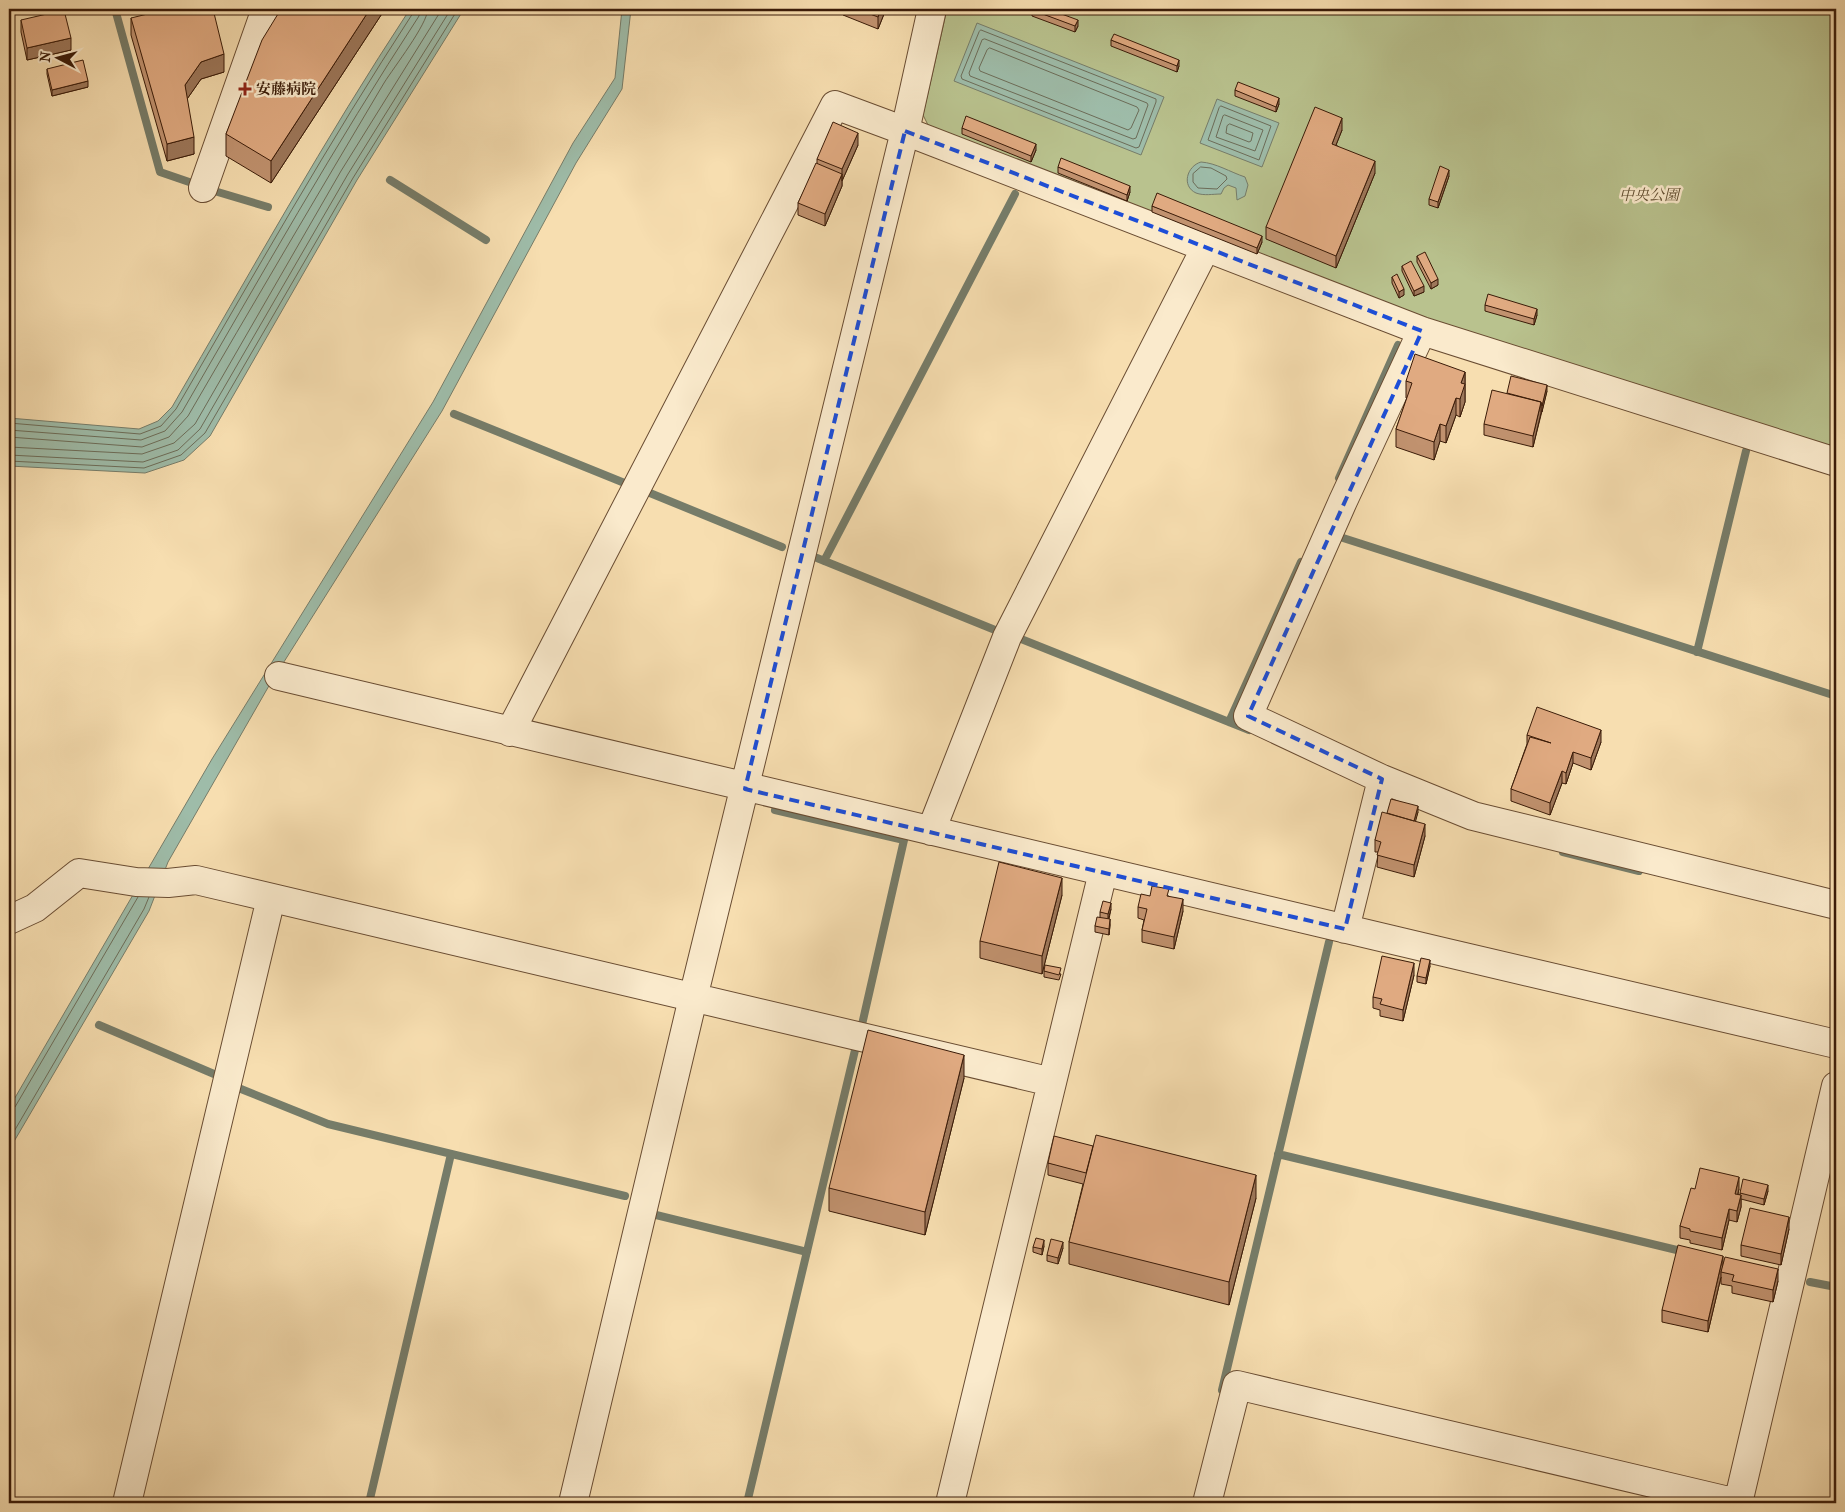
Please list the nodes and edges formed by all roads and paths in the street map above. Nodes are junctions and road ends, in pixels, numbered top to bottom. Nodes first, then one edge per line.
1 (266, 9) edge
2 (932, 9) edge
3 (906, 131) junction
4 (203, 188) dead end
5 (1206, 247) junction
6 (1422, 331) junction
7 (1836, 462) edge
8 (279, 676) dead end
9 (510, 732) junction
10 (1382, 779) junction
11 (745, 789) junction
12 (931, 831) junction
13 (1103, 872) junction
14 (271, 898) junction
15 (1836, 905) edge
16 (9, 920) edge
17 (1345, 929) junction
18 (693, 998) junction
19 (1836, 1044) edge
20 (1052, 1082) junction
21 (1836, 1086) edge
22 (957, 1502) edge
23 (127, 1503) edge
24 (572, 1503) edge
25 (1207, 1503) edge
26 (1738, 1503) edge

1 - 4 street
2 - 3 street
3 - 5 street
3 - 9 street
3 - 11 street
5 - 6 street
5 - 12 street
6 - 7 street
6 - 10 street
8 - 9 street
9 - 11 street
10 - 15 street
10 - 17 street
11 - 12 street
11 - 18 street
12 - 13 street
13 - 17 street
13 - 20 street
14 - 16 street
14 - 18 street
14 - 23 street
17 - 19 street
18 - 20 street
18 - 24 street
20 - 22 street
21 - 26 street
25 - 26 street

